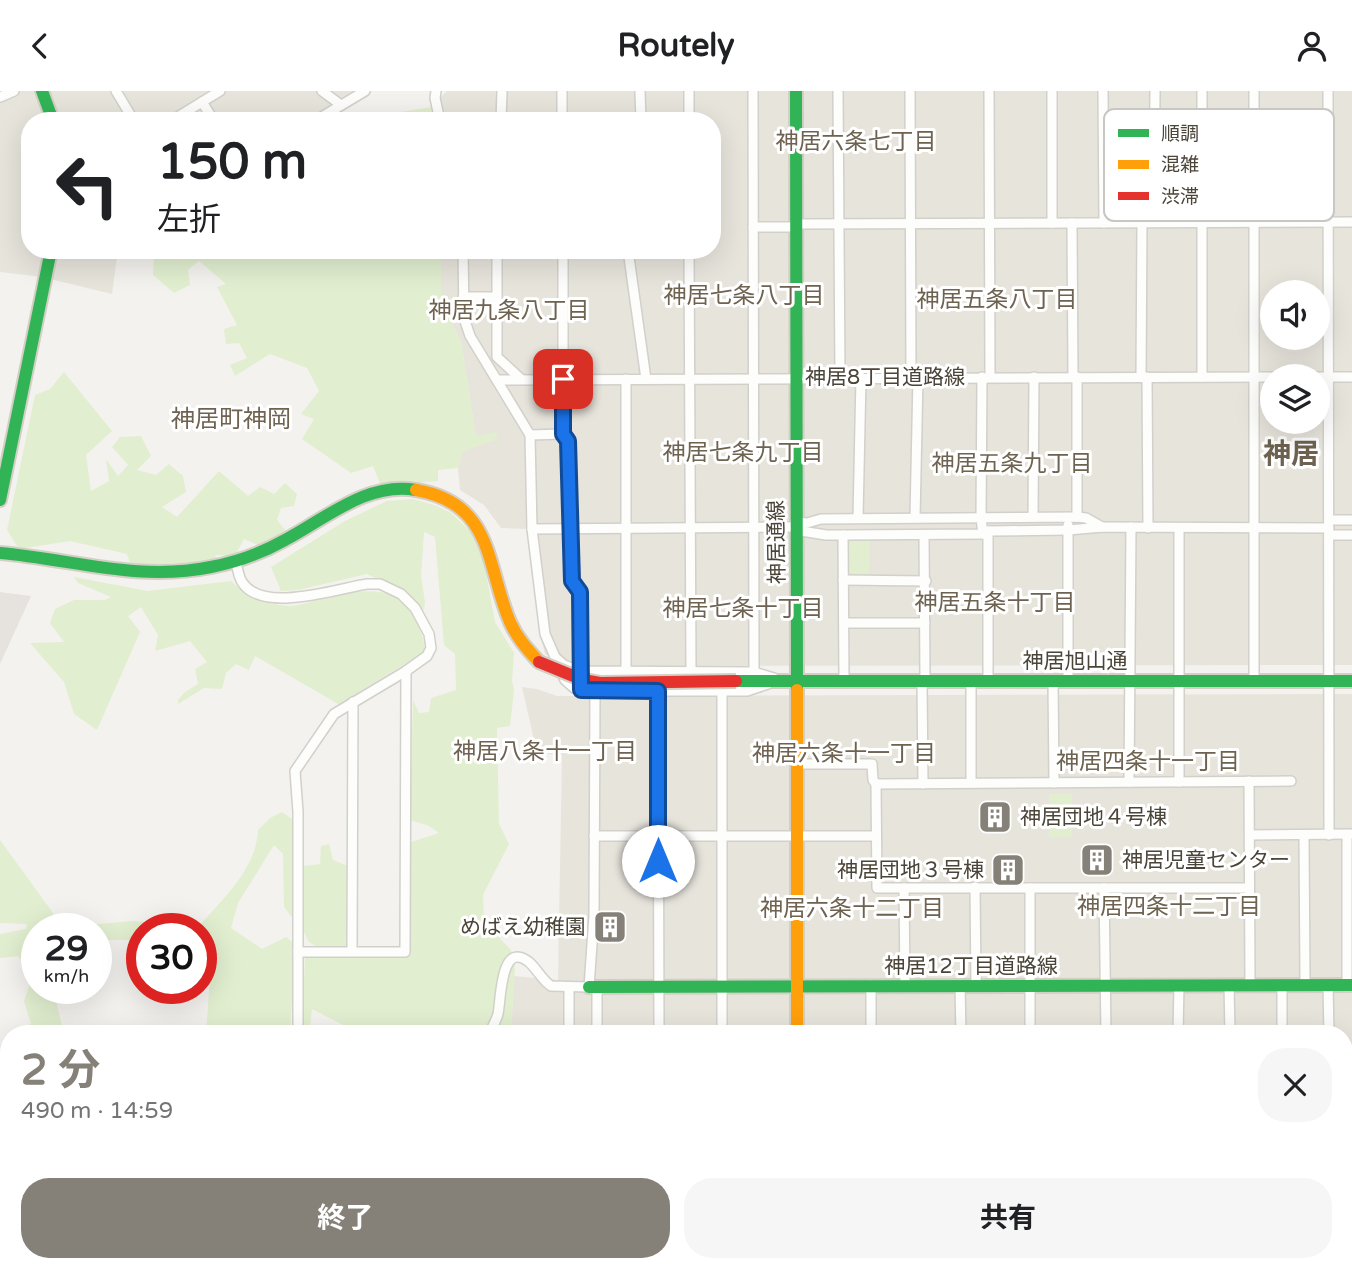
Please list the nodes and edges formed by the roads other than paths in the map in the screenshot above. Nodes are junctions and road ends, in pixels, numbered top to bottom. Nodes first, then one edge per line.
1 (14, 91) edge
2 (42, 91) edge
3 (116, 91) edge
4 (220, 91) edge
5 (322, 91) edge
6 (365, 91) edge
7 (502, 91) edge
8 (562, 91) edge
9 (640, 91) edge
10 (689, 91) edge
11 (752, 91) edge
12 (796, 91) edge
13 (838, 91) edge
14 (911, 91) edge
15 (989, 91) edge
16 (1052, 91) edge
17 (1103, 91) edge
18 (1155, 91) edge
19 (1202, 91) edge
20 (1254, 91) edge
21 (1328, 91) edge
22 (437, 93) edge
23 (0, 97) edge
24 (202, 102) junction
25 (341, 105) junction
26 (1155, 109) edge
27 (1202, 109) edge
28 (1254, 109) edge
29 (1328, 109) edge
30 (50, 112) edge
31 (129, 112) edge
32 (186, 112) edge
33 (208, 112) edge
34 (330, 112) edge
35 (439, 112) edge
36 (501, 112) edge
37 (562, 112) edge
38 (641, 112) edge
39 (689, 112) edge
40 (1142, 222) junction
41 (1154, 222) joint
42 (1202, 222) junction
43 (1255, 222) junction
44 (1328, 222) junction
45 (1352, 222) edge
46 (839, 223) junction
47 (911, 223) junction
48 (989, 223) junction
49 (1052, 223) junction
50 (1072, 223) junction
51 (1104, 223) junction
52 (796, 225) junction
53 (753, 227) junction
54 (49, 259) edge
55 (463, 259) edge
56 (497, 259) edge
57 (563, 259) edge
58 (629, 259) edge
59 (689, 259) edge
60 (463, 297) junction
61 (496, 297) junction
62 (1329, 364) edge
63 (796, 377) junction
64 (840, 377) junction
65 (860, 377) junction
66 (915, 377) junction
67 (986, 377) junction
68 (1034, 377) junction
69 (1075, 377) junction
70 (1144, 377) junction
71 (1202, 377) junction
72 (1254, 377) junction
73 (1260, 377) edge
74 (1330, 377) edge
75 (1352, 377) edge
76 (752, 378) junction
77 (521, 379) junction
78 (563, 379) junction
79 (626, 379) junction
80 (646, 379) junction
81 (689, 379) junction
82 (497, 380) junction
83 (563, 434) junction
84 (1329, 434) edge
85 (530, 435) junction
86 (0, 500) edge
87 (981, 517) junction
88 (1033, 517) junction
89 (1072, 517) junction
90 (858, 518) junction
91 (915, 518) junction
92 (1352, 520) edge
93 (795, 526) junction
94 (628, 527) junction
95 (690, 527) junction
96 (754, 527) junction
97 (1103, 527) junction
98 (1131, 527) junction
99 (1148, 527) junction
100 (1329, 527) junction
101 (1179, 528) junction
102 (1253, 528) junction
103 (532, 529) junction
104 (570, 529) junction
105 (1068, 530) junction
106 (985, 533) junction
107 (843, 535) junction
108 (924, 535) junction
109 (1352, 535) edge
110 (0, 553) edge
111 (235, 561) junction
112 (844, 580) junction
113 (926, 580) junction
114 (844, 623) junction
115 (925, 623) junction
116 (554, 656) junction
117 (406, 671) junction
118 (580, 671) junction
119 (626, 671) junction
120 (691, 671) junction
121 (754, 672) junction
122 (844, 680) junction
123 (924, 680) junction
124 (988, 680) junction
125 (1254, 680) junction
126 (781, 681) junction
127 (797, 681) junction
128 (971, 681) junction
129 (1053, 681) junction
130 (1068, 681) junction
131 (1129, 681) junction
132 (1179, 681) junction
133 (1329, 681) junction
134 (1352, 681) edge
135 (581, 690) junction
136 (595, 691) junction
137 (626, 691) junction
138 (658, 691) junction
139 (722, 691) junction
140 (353, 702) junction
141 (797, 764) junction
142 (1248, 781) junction
143 (1291, 781) dead end
144 (1129, 782) junction
145 (1179, 782) junction
146 (923, 783) junction
147 (971, 783) junction
148 (1054, 783) junction
149 (876, 784) junction
150 (1250, 835) junction
151 (1304, 835) junction
152 (1329, 835) junction
153 (1350, 835) edge
154 (594, 836) junction
155 (658, 836) junction
156 (721, 836) junction
157 (797, 836) junction
158 (876, 836) junction
159 (975, 887) junction
160 (904, 888) junction
161 (1030, 888) junction
162 (1104, 888) junction
163 (1249, 888) junction
164 (352, 951) junction
165 (298, 952) junction
166 (722, 985) junction
167 (796, 985) junction
168 (871, 985) junction
169 (905, 985) junction
170 (960, 985) junction
171 (976, 985) junction
172 (1030, 985) junction
173 (1106, 985) junction
174 (1179, 985) junction
175 (1229, 985) junction
176 (1250, 985) junction
177 (1282, 985) junction
178 (1305, 985) junction
179 (1328, 985) junction
180 (1349, 985) edge
181 (659, 986) junction
182 (593, 987) junction
183 (569, 988) junction
184 (298, 1025) edge
185 (494, 1025) edge
186 (569, 1025) edge
187 (596, 1025) edge
188 (659, 1025) edge
189 (722, 1025) edge
190 (797, 1025) edge
191 (872, 1025) edge
192 (961, 1025) edge
193 (1030, 1025) edge
194 (1106, 1025) edge
195 (1178, 1025) edge
196 (1230, 1025) edge
197 (1282, 1025) edge
198 (1329, 1025) edge
199 (553, 1272) edge
200 (594, 1272) edge

1 - 23 street
2 - 30 street
3 - 31 street
4 - 24 street
5 - 25 street
6 - 25 street
7 - 36 street
8 - 37 street
9 - 38 street
10 - 39 street
11 - 53 street
12 - 52 street, 神居通線
13 - 46 street
14 - 47 street
15 - 48 street
16 - 49 street
17 - 51 street
18 - 26 street
19 - 27 street
20 - 28 street
21 - 29 street
22 - 35 street
24 - 32 street
24 - 33 street
25 - 34 street
40 - 41 street
40 - 51 street
40 - 70 street
41 - 42 street
42 - 43 street
42 - 71 street
43 - 44 street
43 - 72 street
44 - 45 street
44 - 62 street
46 - 47 street
46 - 52 street
46 - 64 street
47 - 48 street
47 - 66 street
48 - 49 street
48 - 67 street
49 - 50 street
50 - 51 street
50 - 69 street
52 - 53 street
52 - 63 street, 神居通線
53 - 76 street
54 - 86 street
55 - 60 street
56 - 61 street
57 - 78 street
58 - 80 street
59 - 81 street
60 - 61 street
60 - 82 street
61 - 77 street
63 - 64 street, 神居8丁目道路線
63 - 76 street, 神居8丁目道路線
63 - 93 street, 神居通線
64 - 65 street, 神居8丁目道路線
65 - 66 street, 神居8丁目道路線
65 - 90 street
66 - 67 street, 神居8丁目道路線
66 - 91 street
67 - 68 street, 神居8丁目道路線
67 - 87 street
68 - 69 street, 神居8丁目道路線
68 - 88 street
69 - 70 street, 神居8丁目道路線
69 - 89 street
70 - 71 street, 神居8丁目道路線
70 - 99 street
71 - 72 street, 神居8丁目道路線
72 - 73 street, 神居8丁目道路線
72 - 102 street
74 - 75 street
76 - 81 street, 神居8丁目道路線
76 - 96 street
77 - 78 street, 神居8丁目道路線
77 - 82 street, 神居8丁目道路線
78 - 79 street, 神居8丁目道路線
78 - 83 street
79 - 80 street, 神居8丁目道路線
79 - 94 street
80 - 81 street, 神居8丁目道路線
81 - 95 street
82 - 85 street
83 - 85 street
83 - 104 street
84 - 100 street
85 - 103 street
87 - 88 street
87 - 91 street
87 - 106 street
88 - 89 street
89 - 97 street
89 - 105 street
90 - 91 street
90 - 93 street
92 - 100 street
93 - 96 street
93 - 107 street
93 - 127 street, 神居通線
94 - 95 street
94 - 104 street
94 - 119 street
95 - 96 street
95 - 120 street
96 - 121 street
97 - 98 street
97 - 105 street
98 - 99 street
98 - 131 street
99 - 101 street
100 - 102 street
100 - 109 street
100 - 133 street
101 - 102 street
101 - 132 street
102 - 125 street
103 - 104 street
103 - 116 street
104 - 118 street
105 - 106 street
105 - 130 street
106 - 108 street
106 - 124 street
107 - 108 street
107 - 112 street
108 - 113 street
110 - 111 street
111 - 117 street
111 - 126 street, 神居旭山通, bridge
112 - 113 street
112 - 114 street
113 - 115 street
114 - 115 street
114 - 122 street
115 - 123 street
116 - 118 street
116 - 135 street
117 - 140 street
117 - 164 street
118 - 119 street
118 - 135 street
119 - 120 street
119 - 137 street
120 - 121 street
121 - 126 street
122 - 123 street, 神居旭山通
122 - 127 street, 神居旭山通
123 - 128 street, 神居旭山通
123 - 146 street
124 - 128 street, 神居旭山通
124 - 129 street, 神居旭山通
125 - 132 street, 神居旭山通
125 - 133 street, 神居旭山通
126 - 127 street, 神居旭山通
126 - 139 street
127 - 141 street, 神居通線
128 - 147 street
129 - 130 street, 神居旭山通
129 - 148 street
130 - 131 street, 神居旭山通
131 - 132 street, 神居旭山通
131 - 144 street
132 - 145 street
133 - 134 street, 神居旭山通
133 - 152 street
135 - 136 street
136 - 137 street
136 - 154 street
137 - 138 street
138 - 139 street
138 - 155 street
139 - 156 street
140 - 164 street
140 - 165 street
141 - 149 street
141 - 157 street, 神居通線
142 - 143 street
142 - 145 street
142 - 150 street
144 - 145 street
144 - 148 street
146 - 147 street
146 - 149 street
147 - 148 street
149 - 158 street
150 - 151 street
150 - 163 street
151 - 152 street
151 - 178 street
152 - 153 street
153 - 180 street
154 - 155 street
154 - 182 street
155 - 156 street
155 - 181 street
156 - 157 street
156 - 166 street
157 - 158 street
157 - 167 street, 神居通線
158 - 160 street
159 - 160 street
159 - 161 street
159 - 171 street
160 - 169 street
161 - 162 street
161 - 172 street
162 - 163 street
162 - 173 street
163 - 176 street
164 - 165 street
165 - 184 street
166 - 167 street, 神居12丁目道路線
166 - 181 street, 神居12丁目道路線
166 - 189 street
167 - 168 street, 神居12丁目道路線
167 - 190 street, 神居通線
168 - 169 street, 神居12丁目道路線
168 - 191 street
169 - 170 street, 神居12丁目道路線
170 - 171 street, 神居12丁目道路線
170 - 192 street
171 - 172 street, 神居12丁目道路線
172 - 173 street, 神居12丁目道路線
172 - 193 street
173 - 174 street, 神居12丁目道路線
173 - 194 street
174 - 175 street, 神居12丁目道路線
174 - 195 street
175 - 176 street, 神居12丁目道路線
175 - 196 street
176 - 177 street, 神居12丁目道路線
177 - 178 street, 神居12丁目道路線
177 - 197 street
178 - 179 street, 神居12丁目道路線
179 - 180 street, 神居12丁目道路線
179 - 198 street
181 - 182 street, 神居12丁目道路線
181 - 188 street
182 - 183 street
182 - 187 street
183 - 185 street
183 - 186 street
199 - 200 street

